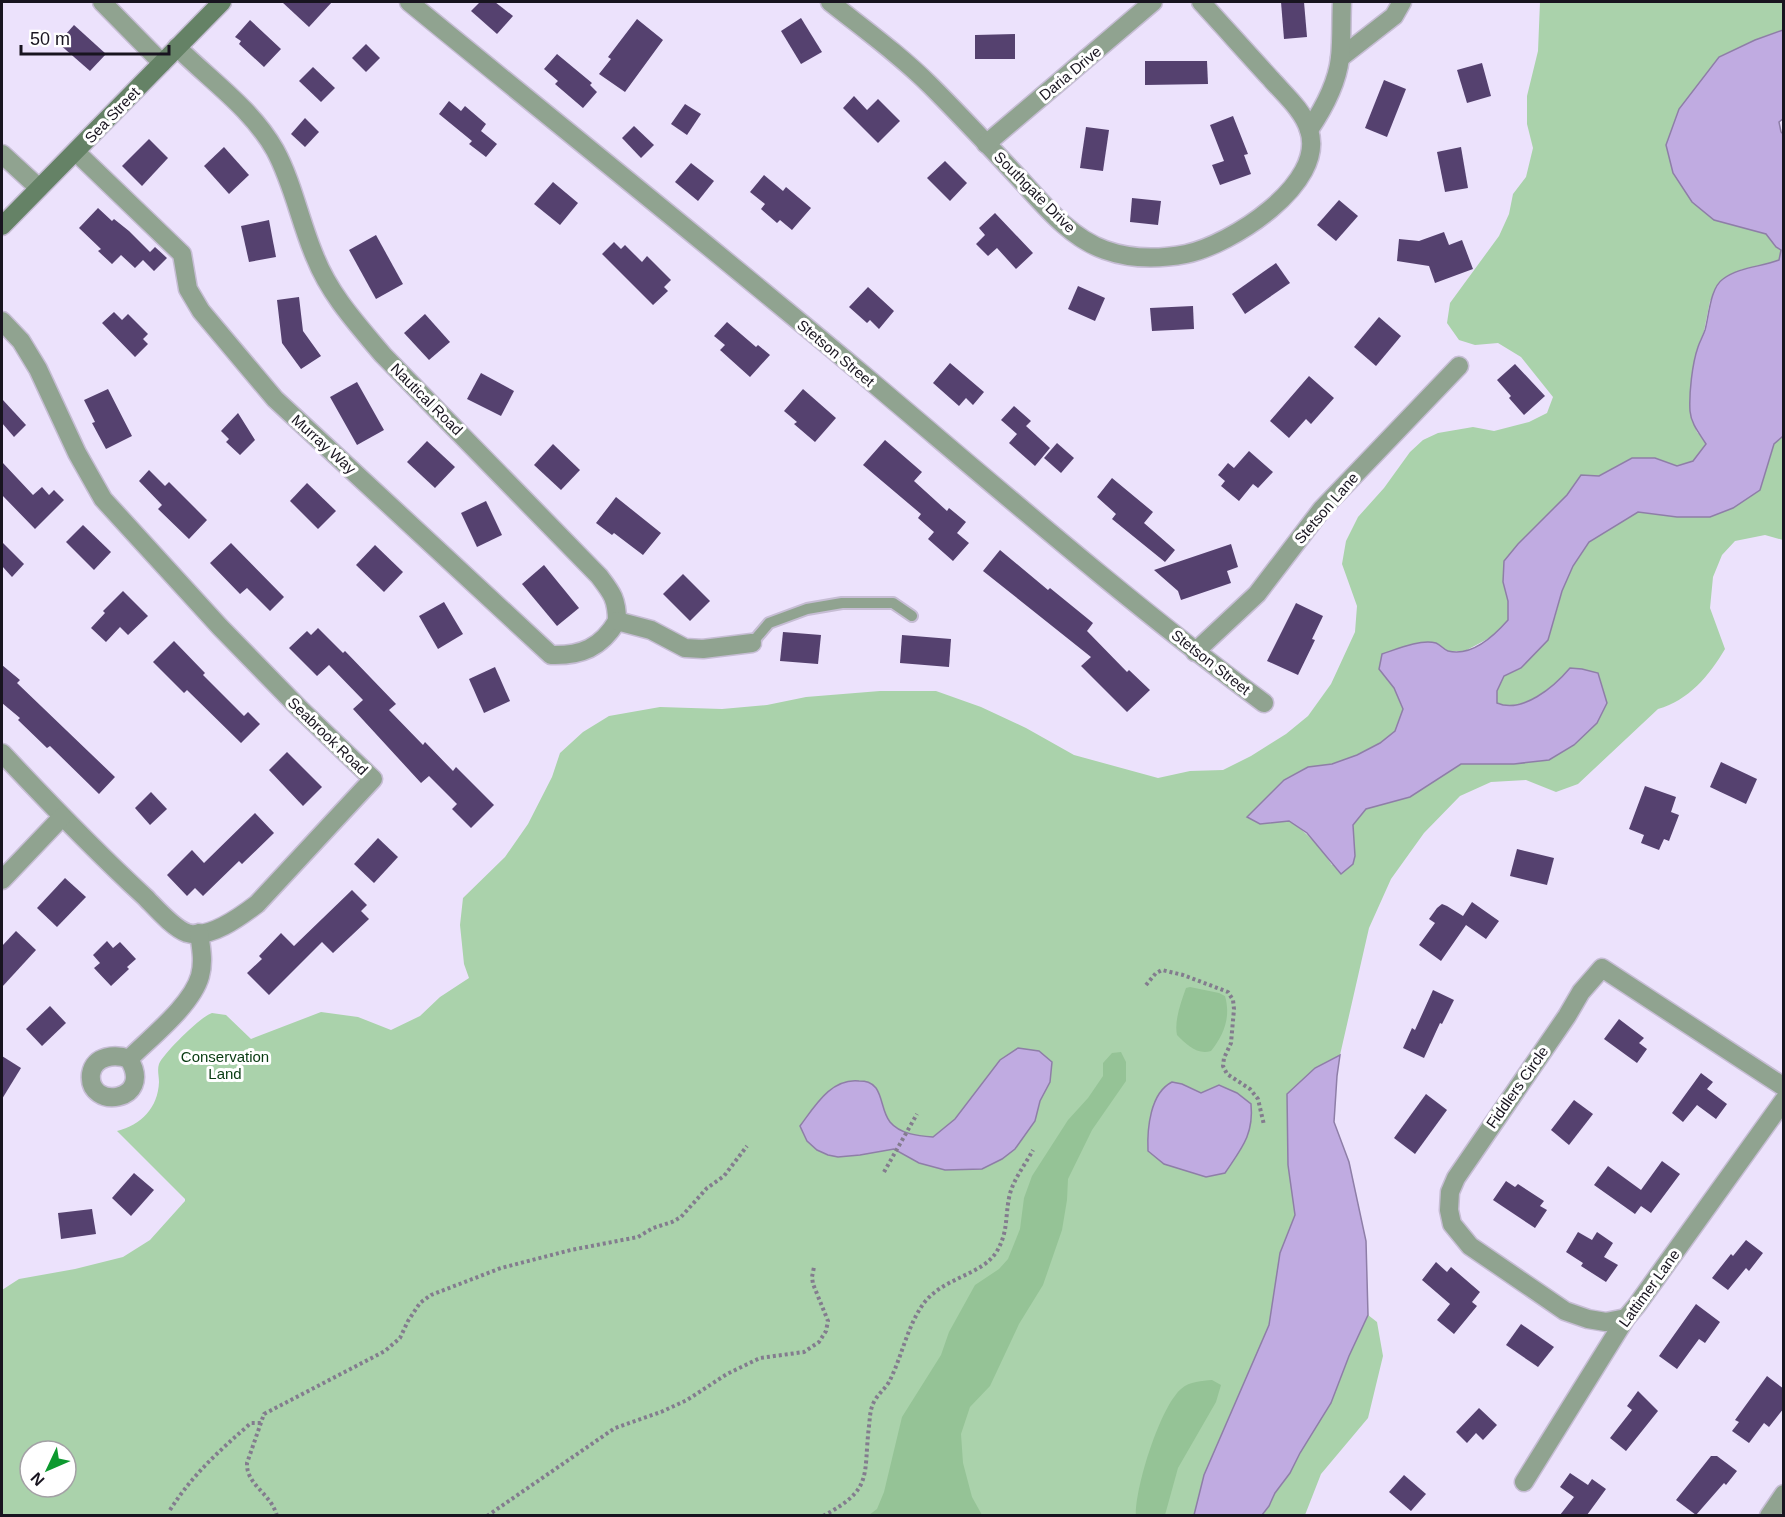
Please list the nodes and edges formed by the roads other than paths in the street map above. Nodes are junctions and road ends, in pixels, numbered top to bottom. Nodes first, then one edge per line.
1 (102, 2) edge
2 (222, 2) edge
3 (409, 2) edge
4 (830, 2) edge
5 (1153, 2) edge
6 (1201, 2) edge
7 (1342, 2) edge
8 (1402, 2) edge
9 (177, 47) junction
10 (1340, 58) junction
11 (162, 63) junction
12 (1309, 130) junction
13 (986, 144) junction
14 (76, 152) junction
15 (2, 154) edge
16 (39, 188) junction
17 (2, 226) edge
18 (2, 321) edge
19 (1459, 366) dead end
20 (912, 616) dead end
21 (617, 621) junction
22 (752, 643) joint
23 (1195, 652) junction
24 (1264, 703) dead end
25 (2, 753) edge
26 (62, 817) junction
27 (2, 880) edge
28 (199, 933) junction
29 (129, 1059) dead end
30 (1784, 1087) edge
31 (1784, 1100) edge
32 (1626, 1318) junction
33 (1524, 1482) dead end
34 (1784, 1494) edge
35 (1769, 1515) edge

1 - 11 street
2 - 9 street, Sea Street
3 - 23 street, Stetson Street
4 - 13 street, Southgate Drive
5 - 13 street, Daria Drive
6 - 12 street
7 - 10 street
8 - 10 street
9 - 11 street, Sea Street
9 - 21 street, Nautical Road
10 - 12 street
11 - 14 street, Sea Street
12 - 13 street, Southgate Drive
14 - 16 street, Sea Street
14 - 21 street, Murray Way
15 - 16 street
16 - 17 street, Sea Street
18 - 28 street, Seabrook Road
19 - 23 street, Stetson Lane
20 - 22 lane
21 - 22 street
23 - 24 street, Stetson Street
25 - 26 street
26 - 27 street
26 - 28 street
28 - 29 street
30 - 32 street, Fiddlers Circle
31 - 32 street, Lattimer Lane
32 - 33 street, Lattimer Lane
34 - 35 street

